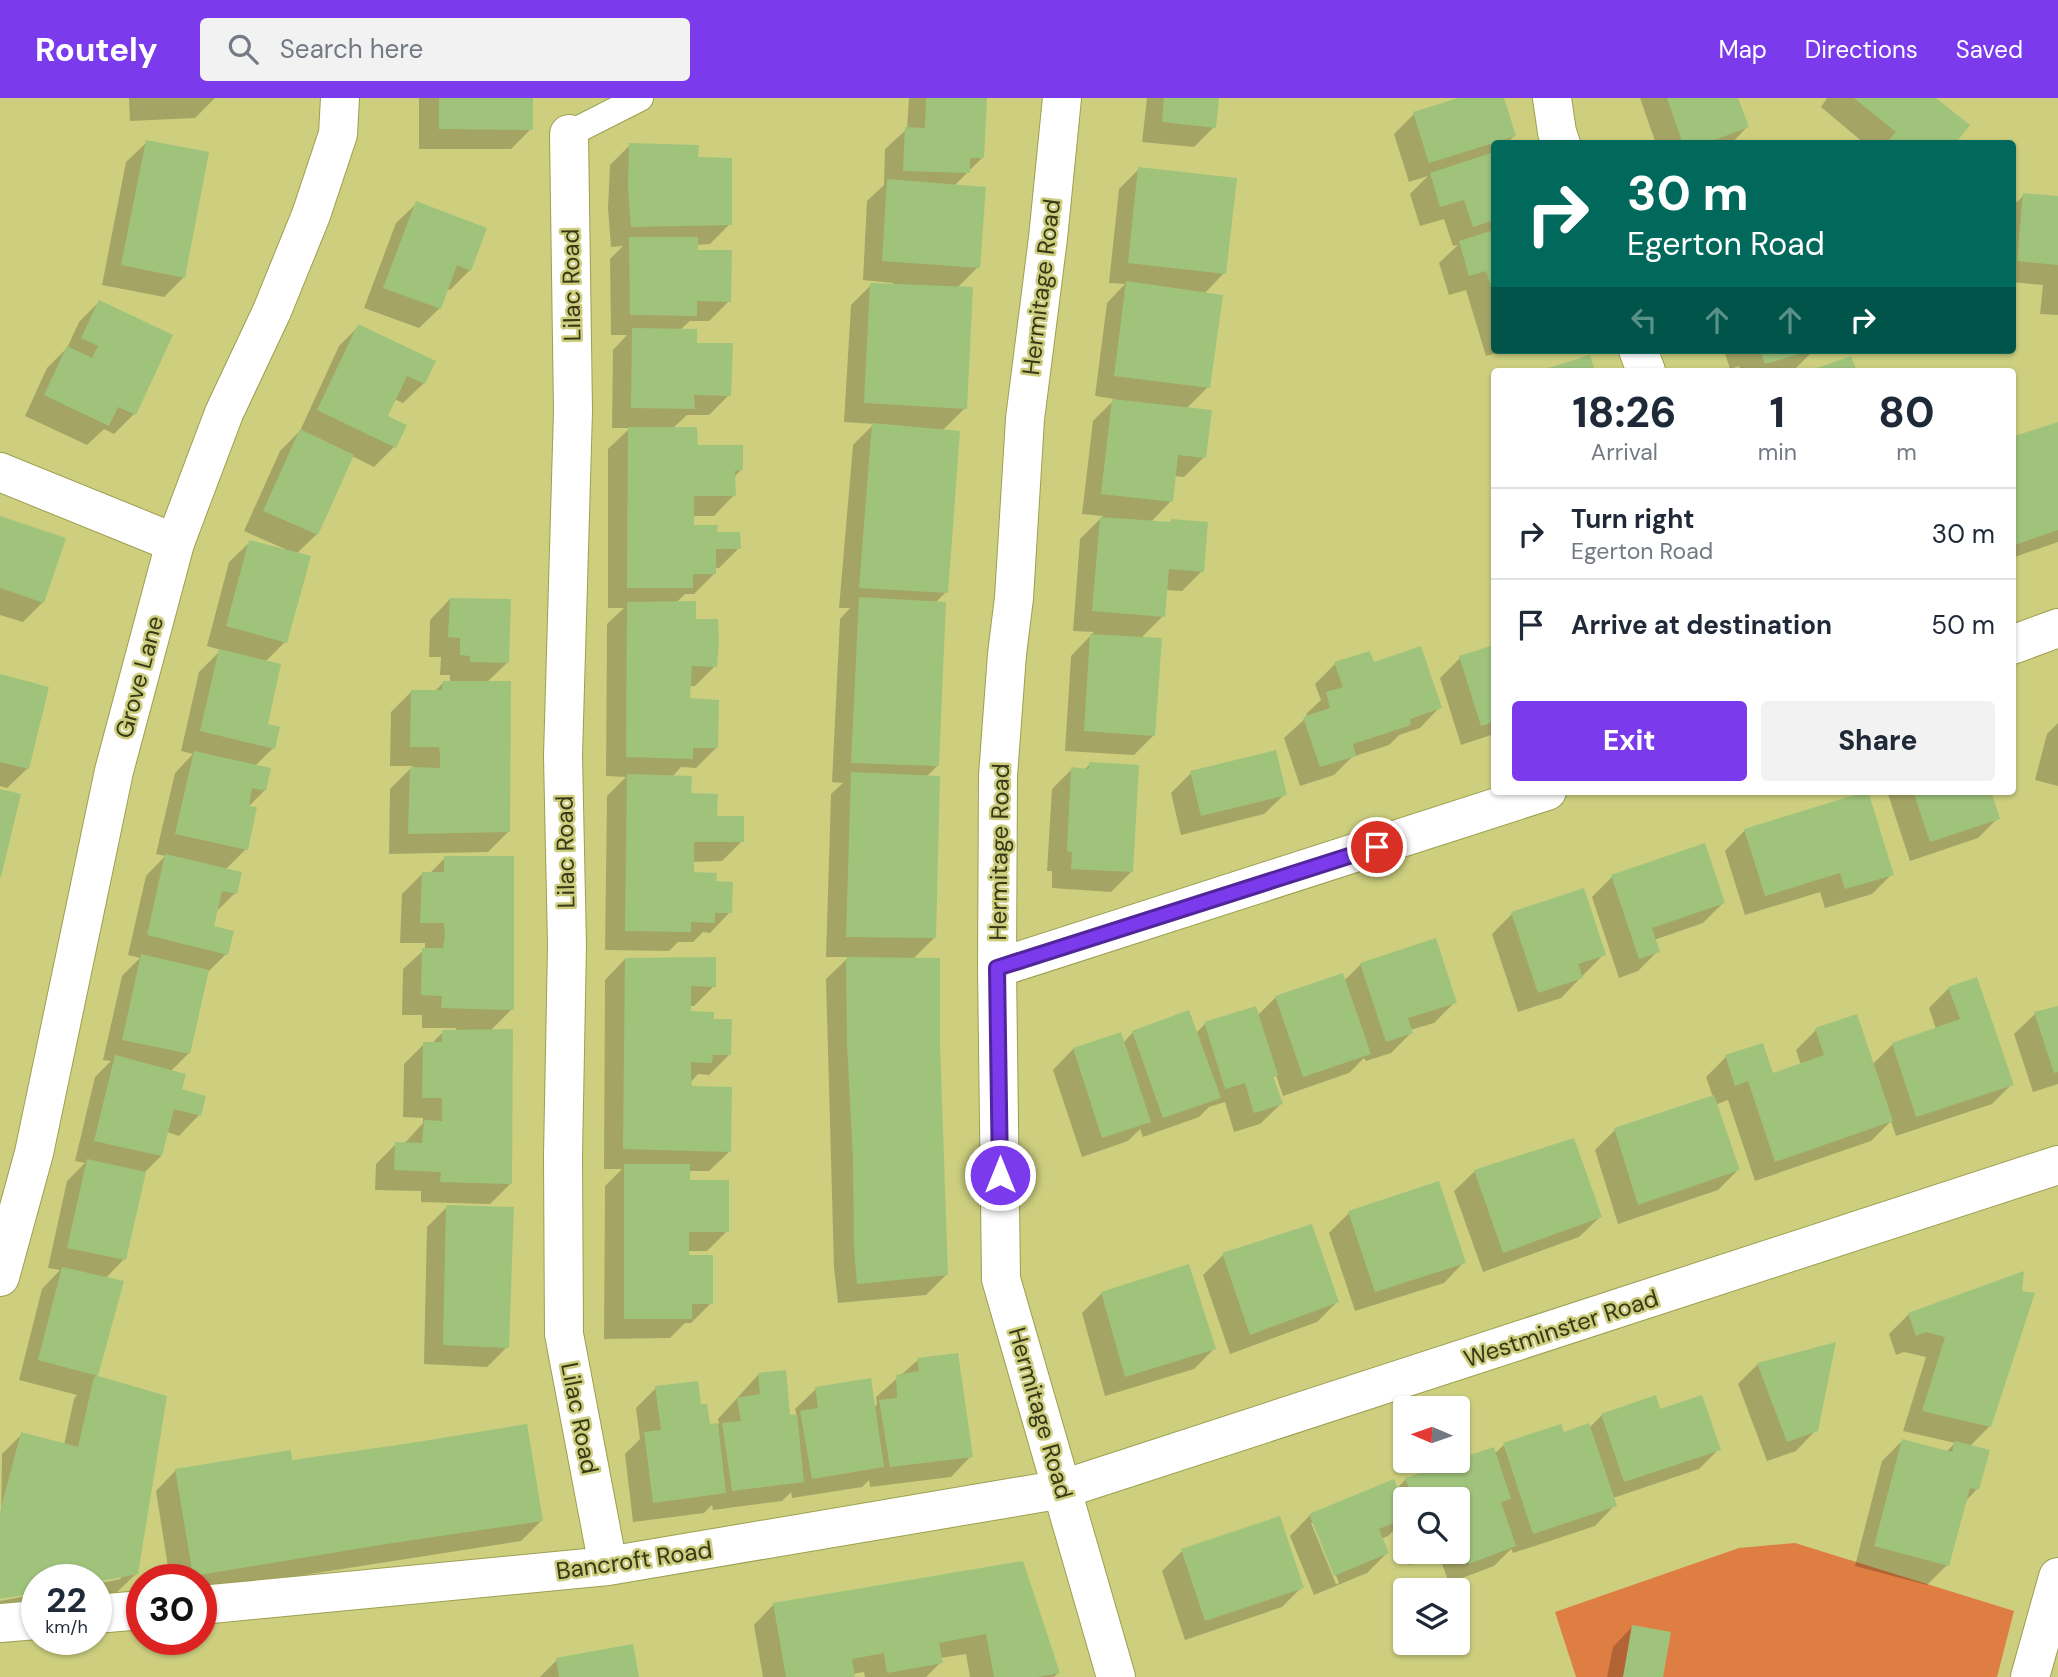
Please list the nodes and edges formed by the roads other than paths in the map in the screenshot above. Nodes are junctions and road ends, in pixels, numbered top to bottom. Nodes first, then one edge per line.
1 (340, 98) edge
2 (640, 98) edge
3 (1062, 98) edge
4 (1552, 98) edge
5 (569, 134) joint
6 (1560, 140) edge
7 (0, 472) edge
8 (175, 543) junction
9 (2058, 628) edge
10 (2016, 644) edge
11 (1535, 795) edge
12 (997, 968) junction
13 (2058, 1165) edge
14 (0, 1277) edge
15 (1063, 1489) junction
16 (608, 1566) junction
17 (2058, 1577) edge
18 (217, 1603) edge
19 (21, 1621) edge
20 (0, 1623) edge
21 (1116, 1677) edge
22 (2029, 1677) edge

1 - 8 street, Grove Lane
2 - 5 lane
3 - 12 street, Hermitage Road
4 - 6 street
5 - 16 street, Lilac Road
7 - 8 street
8 - 14 street, Grove Lane
9 - 10 street
11 - 12 street
12 - 15 street, Hermitage Road
13 - 15 street, Westminster Road
15 - 16 street, Bancroft Road
15 - 21 street, Hermitage Road
16 - 18 street, Bancroft Road
17 - 22 street
19 - 20 street

